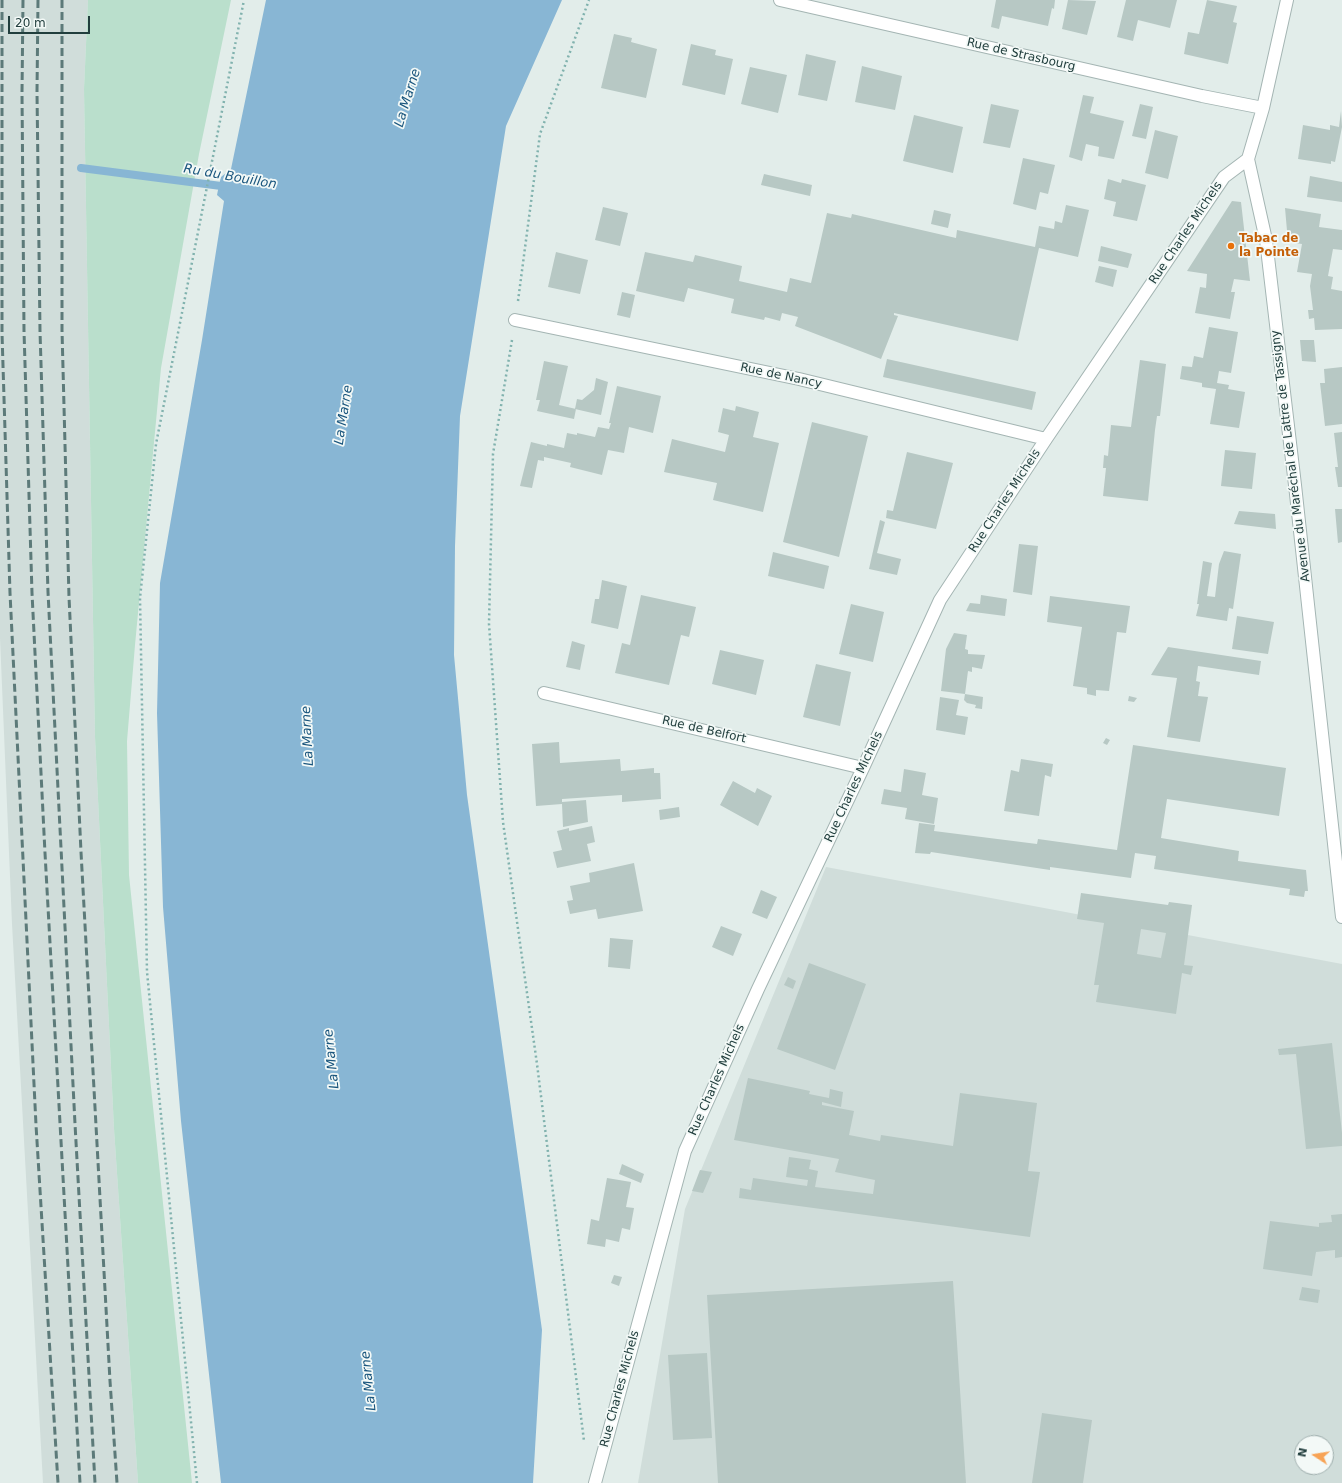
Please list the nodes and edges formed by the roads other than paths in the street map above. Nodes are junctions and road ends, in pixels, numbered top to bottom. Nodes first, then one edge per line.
1 (780, 0) edge
2 (1287, 0) edge
3 (1263, 108) junction
4 (1248, 159) junction
5 (515, 320) road end
6 (1046, 439) junction
7 (544, 692) dead end
8 (863, 768) junction
9 (1342, 917) edge
10 (595, 1483) edge

1 - 3 street, Rue de Strasbourg
2 - 3 street, Avenue du Maréchal de Lattre de Tassigny
3 - 4 street, Avenue du Maréchal de Lattre de Tassigny
4 - 6 street, Rue Charles Michels
4 - 9 street, Avenue du Maréchal de Lattre de Tassigny
5 - 6 street, Rue de Nancy
6 - 8 street, Rue Charles Michels
7 - 8 street, Rue de Belfort
8 - 10 street, Rue Charles Michels

